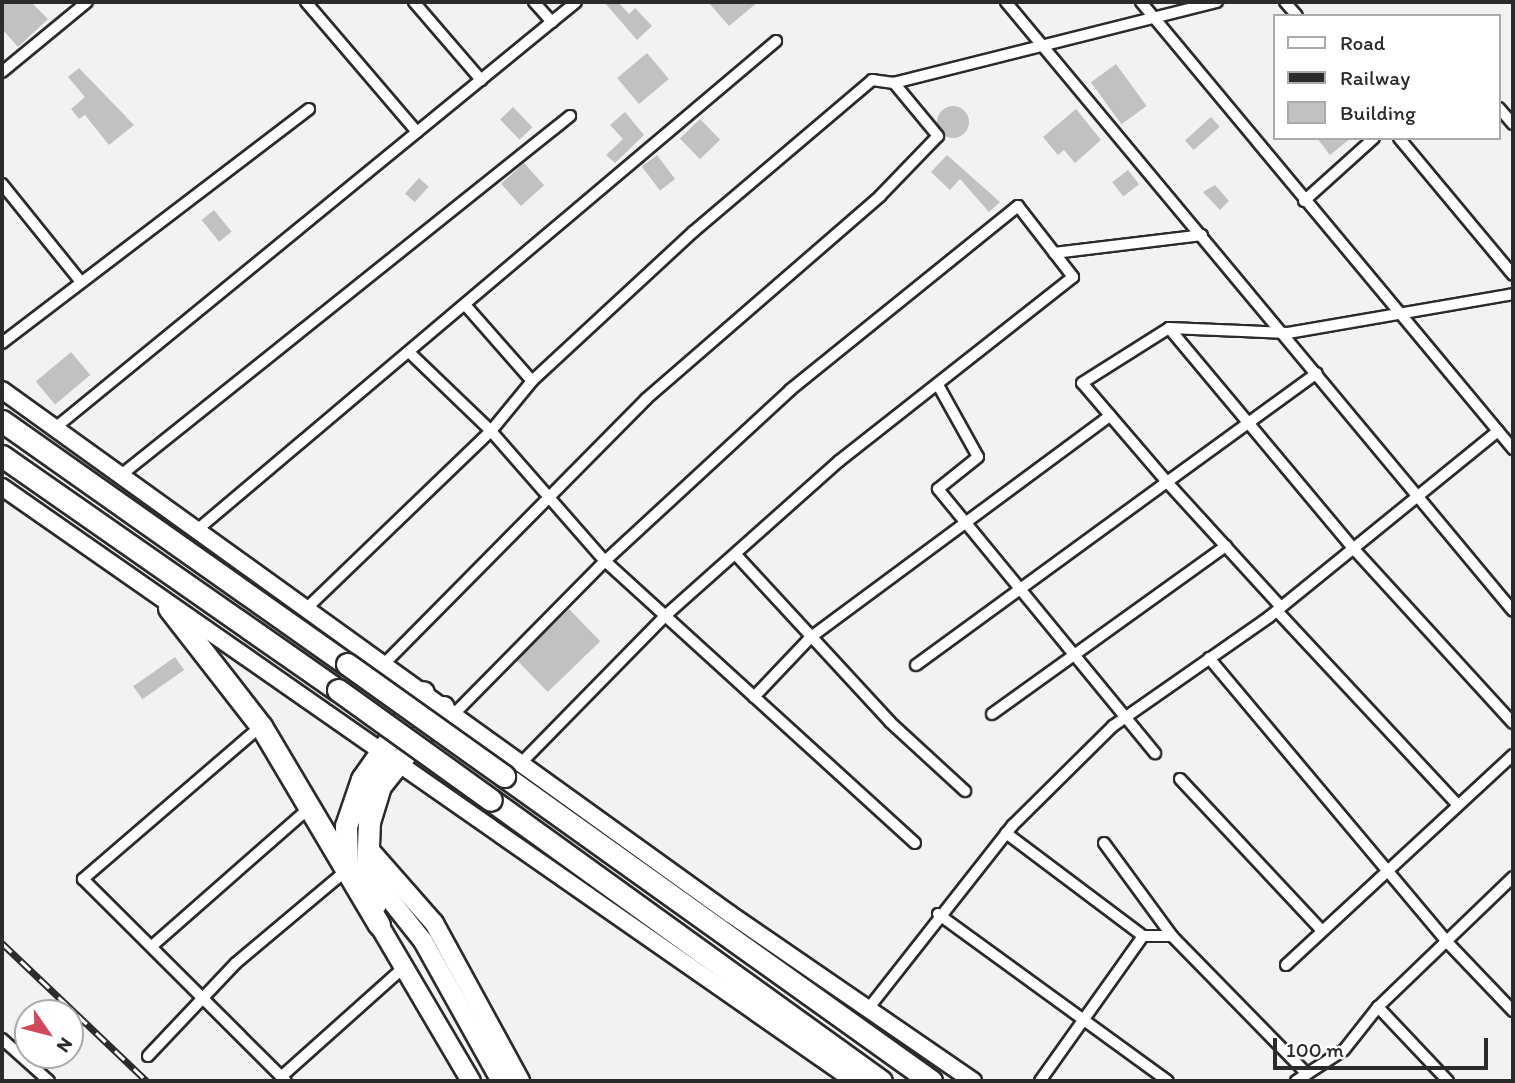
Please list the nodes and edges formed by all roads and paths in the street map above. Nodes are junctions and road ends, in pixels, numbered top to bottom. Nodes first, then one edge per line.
1 (87, 2) edge
2 (306, 2) edge
3 (414, 2) edge
4 (534, 2) edge
5 (576, 2) edge
6 (1006, 2) edge
7 (1141, 2) edge
8 (1217, 2) edge
9 (1152, 16) junction
10 (552, 22) junction
11 (776, 41) dead end
12 (1042, 44) junction
13 (2, 72) edge
14 (481, 80) junction
15 (894, 83) junction
16 (309, 108) dead end
17 (1501, 110) edge
18 (570, 116) dead end
19 (1513, 124) edge
20 (418, 132) junction
21 (1372, 140) edge
22 (1401, 140) edge
23 (2, 184) edge
24 (1304, 201) junction
25 (1202, 235) junction
26 (1054, 253) junction
27 (1513, 275) edge
28 (81, 282) junction
29 (1513, 294) edge
30 (467, 307) junction
31 (1395, 310) junction
32 (1169, 328) junction
33 (1288, 333) junction
34 (2, 343) edge
35 (411, 354) junction
36 (1317, 373) junction
37 (533, 381) junction
38 (939, 385) junction
39 (2, 390) edge
40 (1110, 416) junction
41 (2, 421) edge
42 (1247, 424) junction
43 (55, 428) junction
44 (1498, 430) junction
45 (491, 431) junction
46 (1513, 449) edge
47 (2, 456) edge
48 (121, 475) junction
49 (1167, 482) junction
50 (2, 487) edge
51 (1419, 495) junction
52 (549, 497) junction
53 (964, 523) junction
54 (197, 530) junction
55 (1226, 546) junction
56 (1353, 548) junction
57 (738, 557) junction
58 (605, 561) junction
59 (1021, 590) junction
60 (169, 608) junction
61 (307, 608) junction
62 (1279, 609) junction
63 (1513, 611) edge
64 (665, 616) junction
65 (811, 637) junction
66 (1075, 652) junction
67 (1209, 659) junction
68 (384, 664) junction
69 (916, 666) dead end
70 (424, 692) junction
71 (754, 697) junction
72 (449, 710) junction
73 (992, 714) dead end
74 (1125, 718) junction
75 (1513, 723) edge
76 (261, 726) junction
77 (1155, 753) dead end
78 (1513, 755) edge
79 (388, 758) junction
80 (521, 763) junction
81 (1180, 779) dead end
82 (965, 791) dead end
83 (1457, 804) junction
84 (312, 805) junction
85 (1006, 833) junction
86 (915, 843) dead end
87 (1104, 843) dead end
88 (368, 848) junction
89 (357, 870) junction
90 (1386, 871) junction
91 (1513, 877) edge
92 (938, 914) junction
93 (379, 925) joint
94 (1322, 931) junction
95 (1143, 936) junction
96 (1172, 936) junction
97 (1447, 943) junction
98 (152, 946) junction
99 (1286, 965) dead end
100 (403, 968) junction
101 (200, 1001) junction
102 (1378, 1007) junction
103 (868, 1009) junction
104 (1513, 1011) edge
105 (1084, 1019) junction
106 (2, 1039) edge
107 (148, 1056) dead end
108 (1307, 1074) junction
109 (283, 1079) edge
110 (49, 1081) edge
111 (471, 1081) edge
112 (500, 1081) edge
113 (520, 1081) edge
114 (854, 1081) edge
115 (881, 1081) edge
116 (931, 1081) edge
117 (973, 1081) edge
118 (1040, 1081) edge
119 (1168, 1081) edge
120 (1296, 1081) edge
121 (1448, 1081) edge

1 - 13 street
2 - 20 street
3 - 14 street
4 - 10 street
5 - 10 street
6 - 12 street
7 - 9 street
8 - 9 street
9 - 12 street
9 - 24 street
10 - 14 street
11 - 30 street
12 - 15 street
12 - 25 street
14 - 20 street
15 - 37 street
15 - 52 street
16 - 28 street
17 - 19 street
18 - 48 street
20 - 43 street
21 - 24 street
22 - 27 street
23 - 28 street
24 - 31 street
25 - 26 street
25 - 33 street
26 - 38 street
26 - 58 street
28 - 34 street
29 - 31 street
30 - 35 street
30 - 37 street
31 - 33 street
31 - 44 street
32 - 33 street
32 - 40 street
32 - 42 street
33 - 36 street
35 - 45 street
35 - 54 street
36 - 42 street
36 - 51 street
37 - 45 street
38 - 53 street
38 - 57 street
39 - 43 street
40 - 49 street
40 - 53 street
41 - 116 highway, bridge
42 - 49 street
42 - 56 street
43 - 48 street
44 - 46 street
44 - 51 street
45 - 52 street
45 - 61 street
47 - 115 highway, bridge
48 - 54 street
49 - 55 street
49 - 59 street
50 - 60 street
51 - 56 street
51 - 63 street
52 - 58 street
52 - 68 street
53 - 59 street
53 - 65 street
54 - 61 street
55 - 62 street
55 - 66 street
56 - 62 street
56 - 75 street
57 - 64 street
57 - 65 street
58 - 64 street
58 - 72 street
59 - 66 street
59 - 69 street
60 - 76 highway
60 - 79 street
61 - 68 street
62 - 67 street
62 - 83 street
64 - 71 street
64 - 80 street
65 - 71 street
65 - 82 street
66 - 73 street
66 - 74 street
67 - 74 street
67 - 90 street
68 - 70 street
70 - 72 street
70 - 79 highway
71 - 86 street
72 - 79 highway
72 - 80 street
74 - 77 street
74 - 85 street
76 - 84 highway
76 - 98 street
78 - 83 street
79 - 88 highway
79 - 89 highway
79 - 114 street
80 - 103 street
81 - 94 street
83 - 90 street
84 - 89 highway
84 - 98 street
85 - 92 street
85 - 95 street
87 - 96 street
88 - 89 highway
88 - 113 main road
89 - 93 highway
89 - 101 street
89 - 112 main road
90 - 94 street
90 - 97 street
91 - 97 street
92 - 103 street
92 - 105 street
93 - 100 main road
94 - 99 street
95 - 96 street
95 - 105 street
96 - 108 street
97 - 102 street
97 - 104 street
98 - 101 street
100 - 109 street
100 - 111 main road
101 - 107 street
101 - 109 street
102 - 108 street
102 - 121 street
103 - 117 street
105 - 118 street
105 - 119 street
106 - 110 street
108 - 120 street

